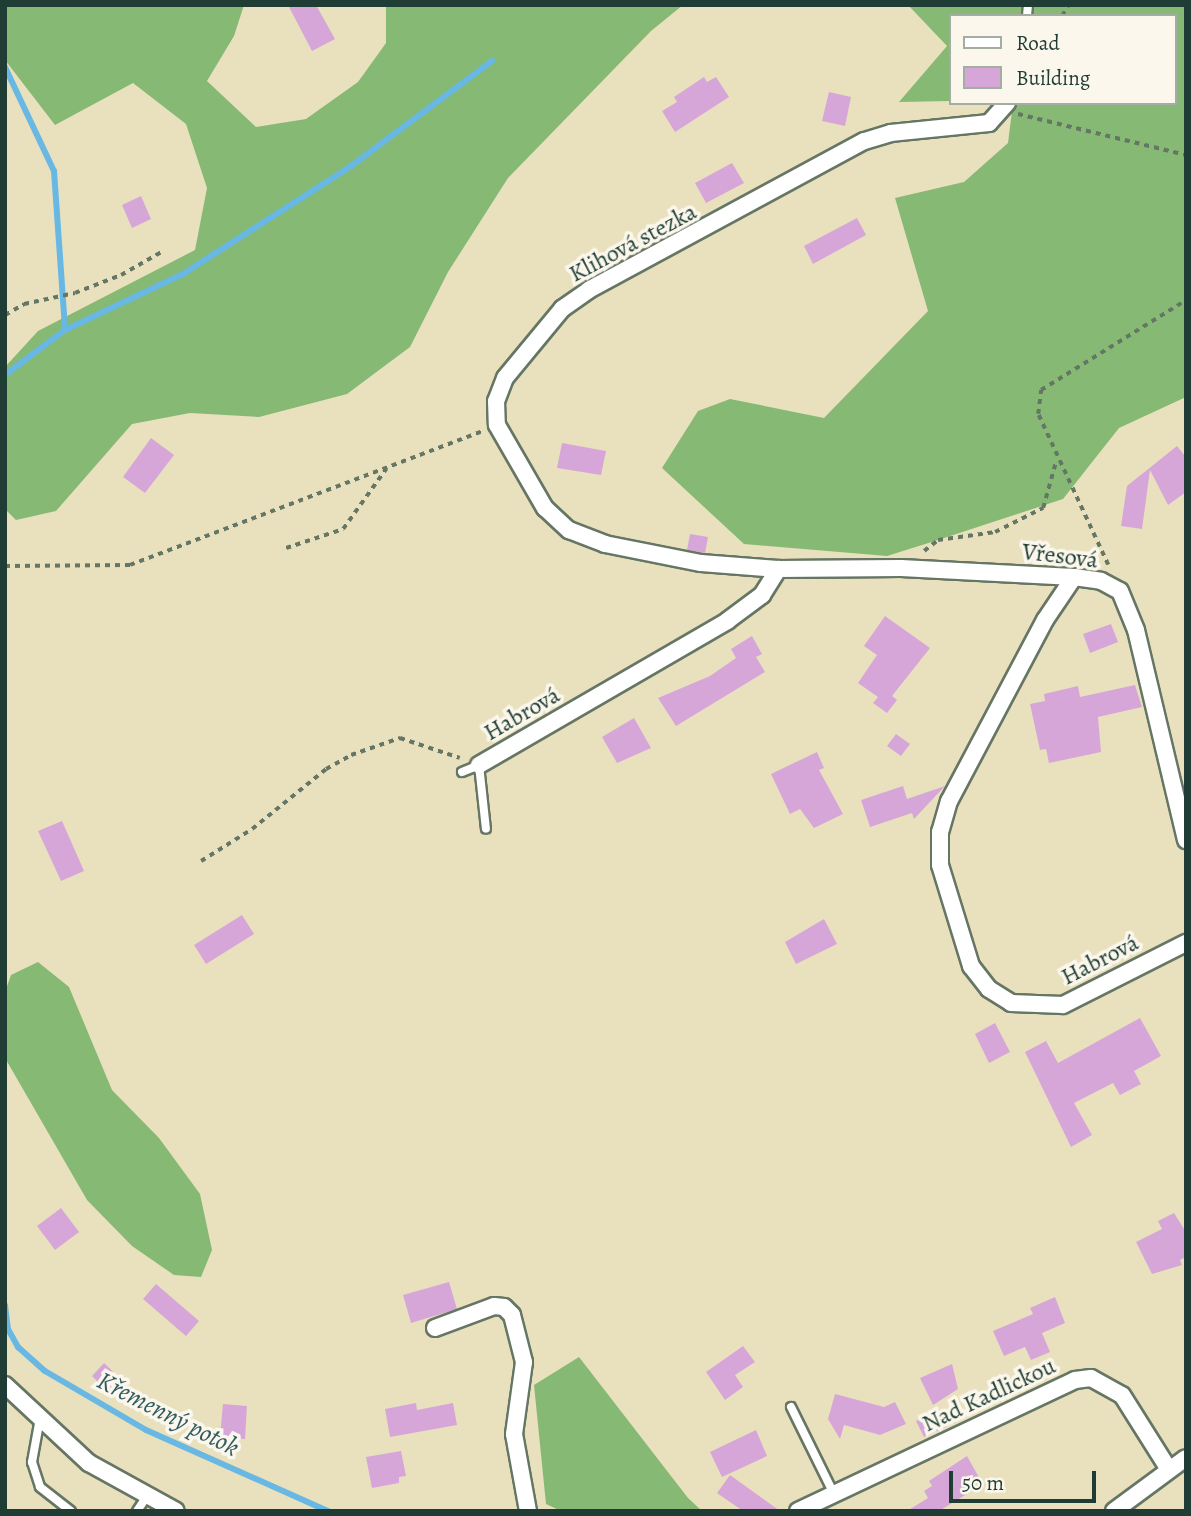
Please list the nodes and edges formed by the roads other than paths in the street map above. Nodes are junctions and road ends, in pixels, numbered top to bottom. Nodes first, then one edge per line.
1 (1006, 107) edge
2 (778, 569) junction
3 (1074, 577) junction
4 (478, 765) junction
5 (462, 772) dead end
6 (486, 829) dead end
7 (1186, 840) edge
8 (1186, 943) edge
9 (435, 1328) dead end
10 (5, 1385) edge
11 (791, 1407) dead end
12 (40, 1418) junction
13 (1186, 1458) edge
14 (1168, 1468) junction
15 (834, 1494) junction
16 (147, 1496) junction
17 (71, 1511) edge
18 (137, 1511) edge
19 (176, 1511) edge
20 (528, 1511) edge
21 (798, 1511) edge
22 (1114, 1511) edge

1 - 2 street, Klihová stezka
2 - 3 street, Vřesová
2 - 4 street, Habrová
3 - 7 street, Vřesová
3 - 8 street, Habrová
4 - 5 lane
4 - 6 lane
9 - 20 street
10 - 12 street
11 - 15 lane
12 - 16 street
12 - 17 lane
13 - 14 street
14 - 15 street, Nad Kadlickou
14 - 22 street
15 - 21 street, Nad Kadlickou
16 - 18 lane
16 - 19 street

